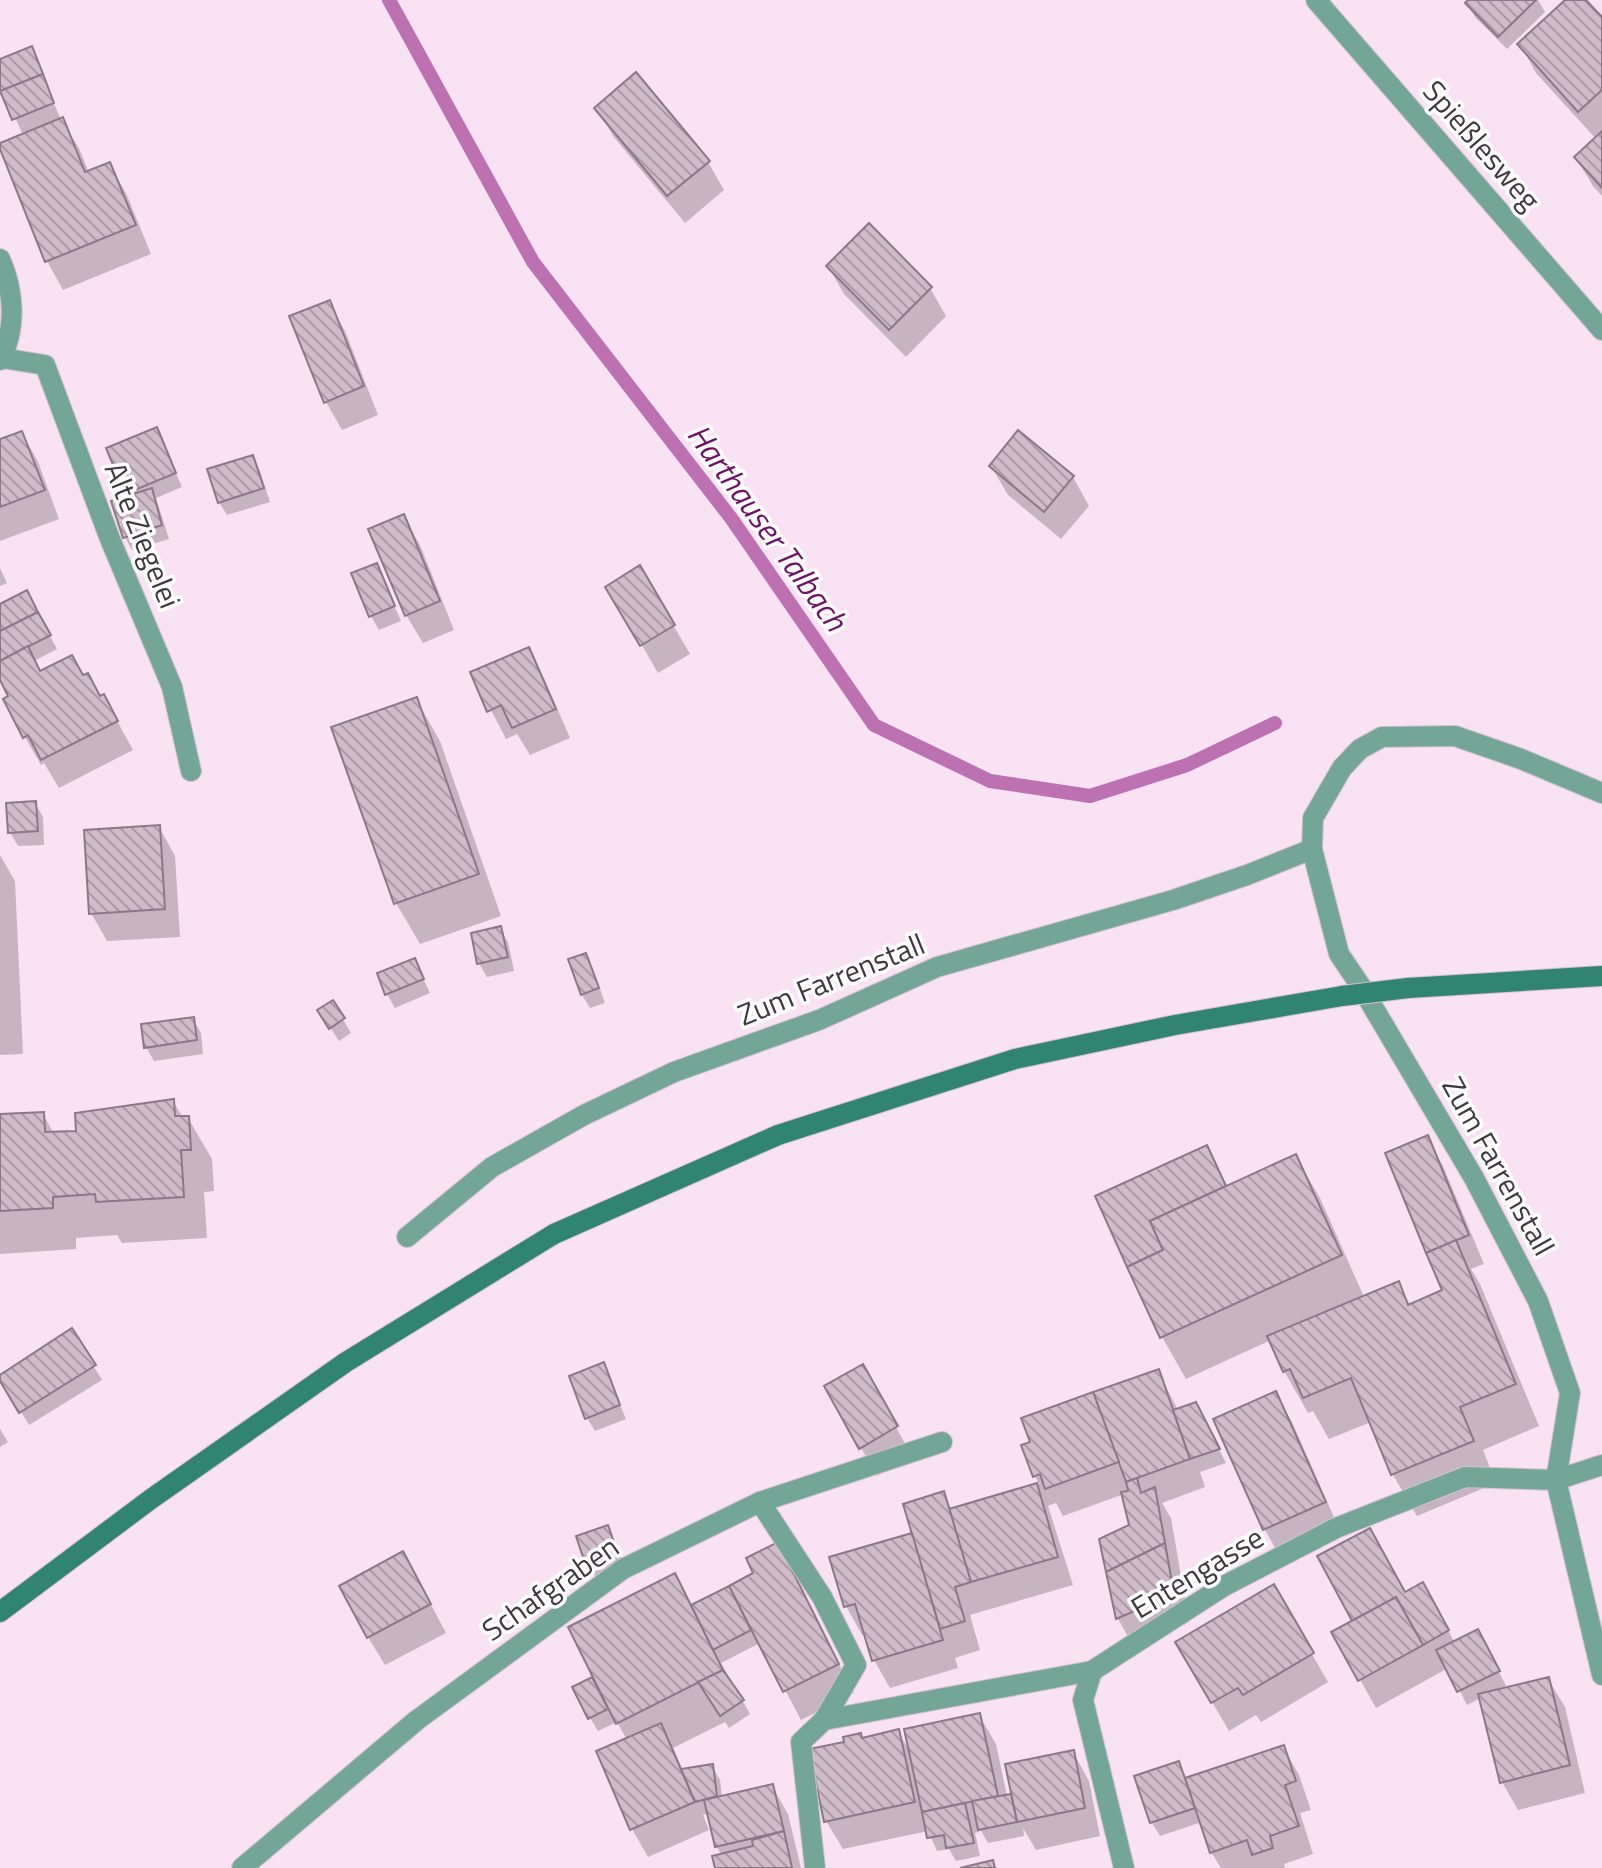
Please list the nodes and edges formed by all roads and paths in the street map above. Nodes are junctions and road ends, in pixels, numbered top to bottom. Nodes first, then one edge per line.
1 (1316, 0) edge
2 (0, 259) edge
3 (1602, 330) edge
4 (1, 359) edge
5 (191, 771) dead end
6 (1602, 793) edge
7 (1312, 849) junction
8 (1602, 976) edge
9 (1351, 990) junction
10 (407, 1237) dead end
11 (942, 1442) dead end
12 (1602, 1465) edge
13 (1556, 1480) junction
14 (760, 1502) junction
15 (0, 1612) edge
16 (1092, 1671) junction
17 (1602, 1675) edge
18 (824, 1720) junction
19 (242, 1868) edge
20 (815, 1868) edge
21 (1124, 1868) edge

1 - 3 street, Spießlesweg
2 - 4 street, Alte Ziegelei
4 - 5 street, Alte Ziegelei
6 - 7 street, Zum Farrenstall
7 - 9 street, Zum Farrenstall
7 - 10 street, Zum Farrenstall
8 - 9 main road, bridge
9 - 13 street, Zum Farrenstall
9 - 15 main road
11 - 14 street, Schafgraben
12 - 13 street
13 - 16 street, Entengasse
13 - 17 street
14 - 18 street
14 - 19 street, Schafgraben
16 - 18 street, Entengasse
16 - 21 street
18 - 20 street

